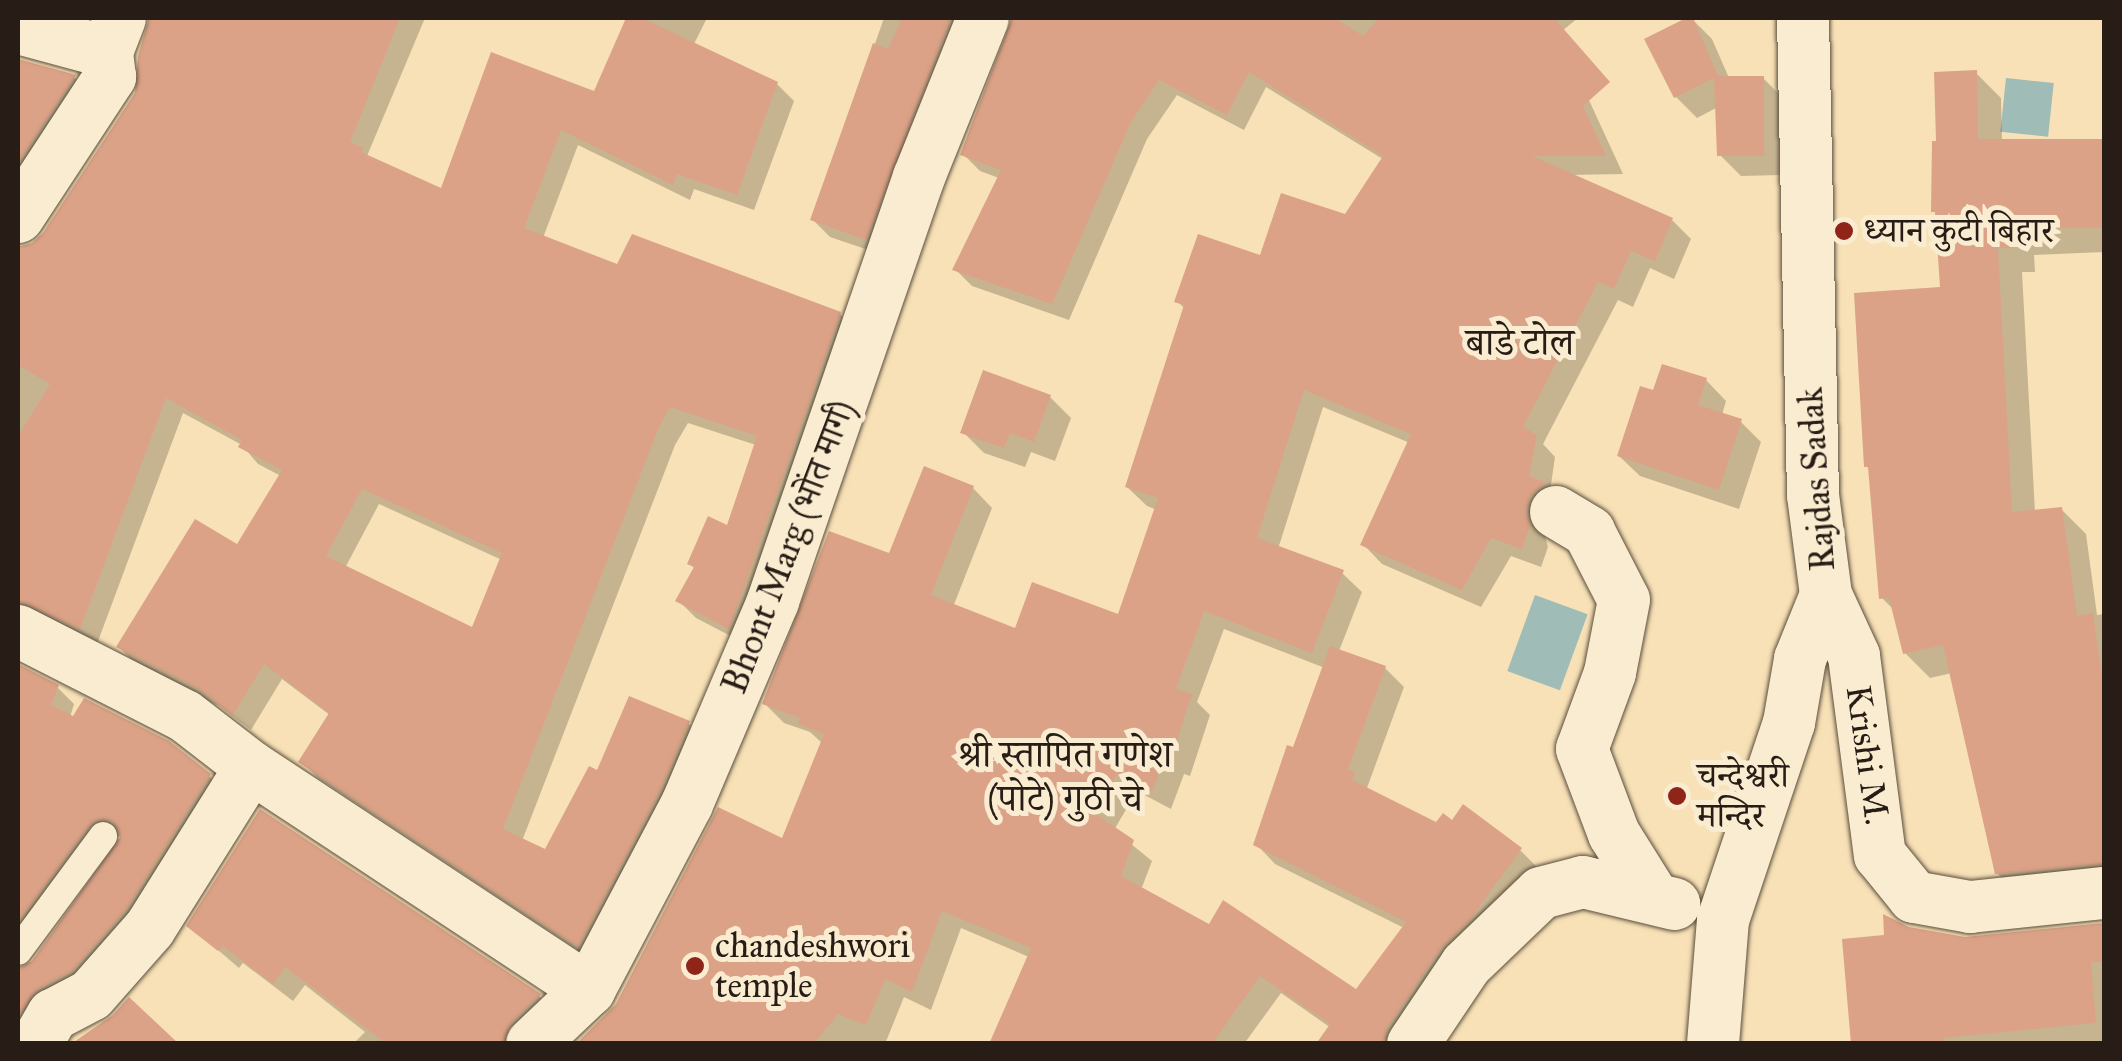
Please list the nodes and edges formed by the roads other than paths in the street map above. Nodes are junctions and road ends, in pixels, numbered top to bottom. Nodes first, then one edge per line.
1 (983, 18) edge
2 (1803, 18) edge
3 (18, 28) edge
4 (113, 35) edge
5 (18, 217) edge
6 (1556, 512) dead end
7 (1826, 596) junction
8 (18, 631) edge
9 (251, 767) junction
10 (103, 836) dead end
11 (2104, 893) edge
12 (1654, 898) junction
13 (1723, 920) junction
14 (18, 951) edge
15 (589, 990) junction
16 (36, 1044) edge
17 (532, 1044) edge
18 (1414, 1044) edge
19 (1714, 1044) edge

1 - 15 street, Bhont Marg (भाेंत मार्ग)
2 - 7 street, Rajdas Sadak
3 - 4 street
4 - 5 street
6 - 12 street
7 - 11 street, Krishi M.
7 - 13 street, Rajdas Sadak
8 - 9 street
9 - 15 street
9 - 16 street
10 - 14 lane
12 - 13 street
12 - 18 street
13 - 19 street, Rajdas Sadak
15 - 17 street, Bhont Marg (भाेंत मार्ग)

